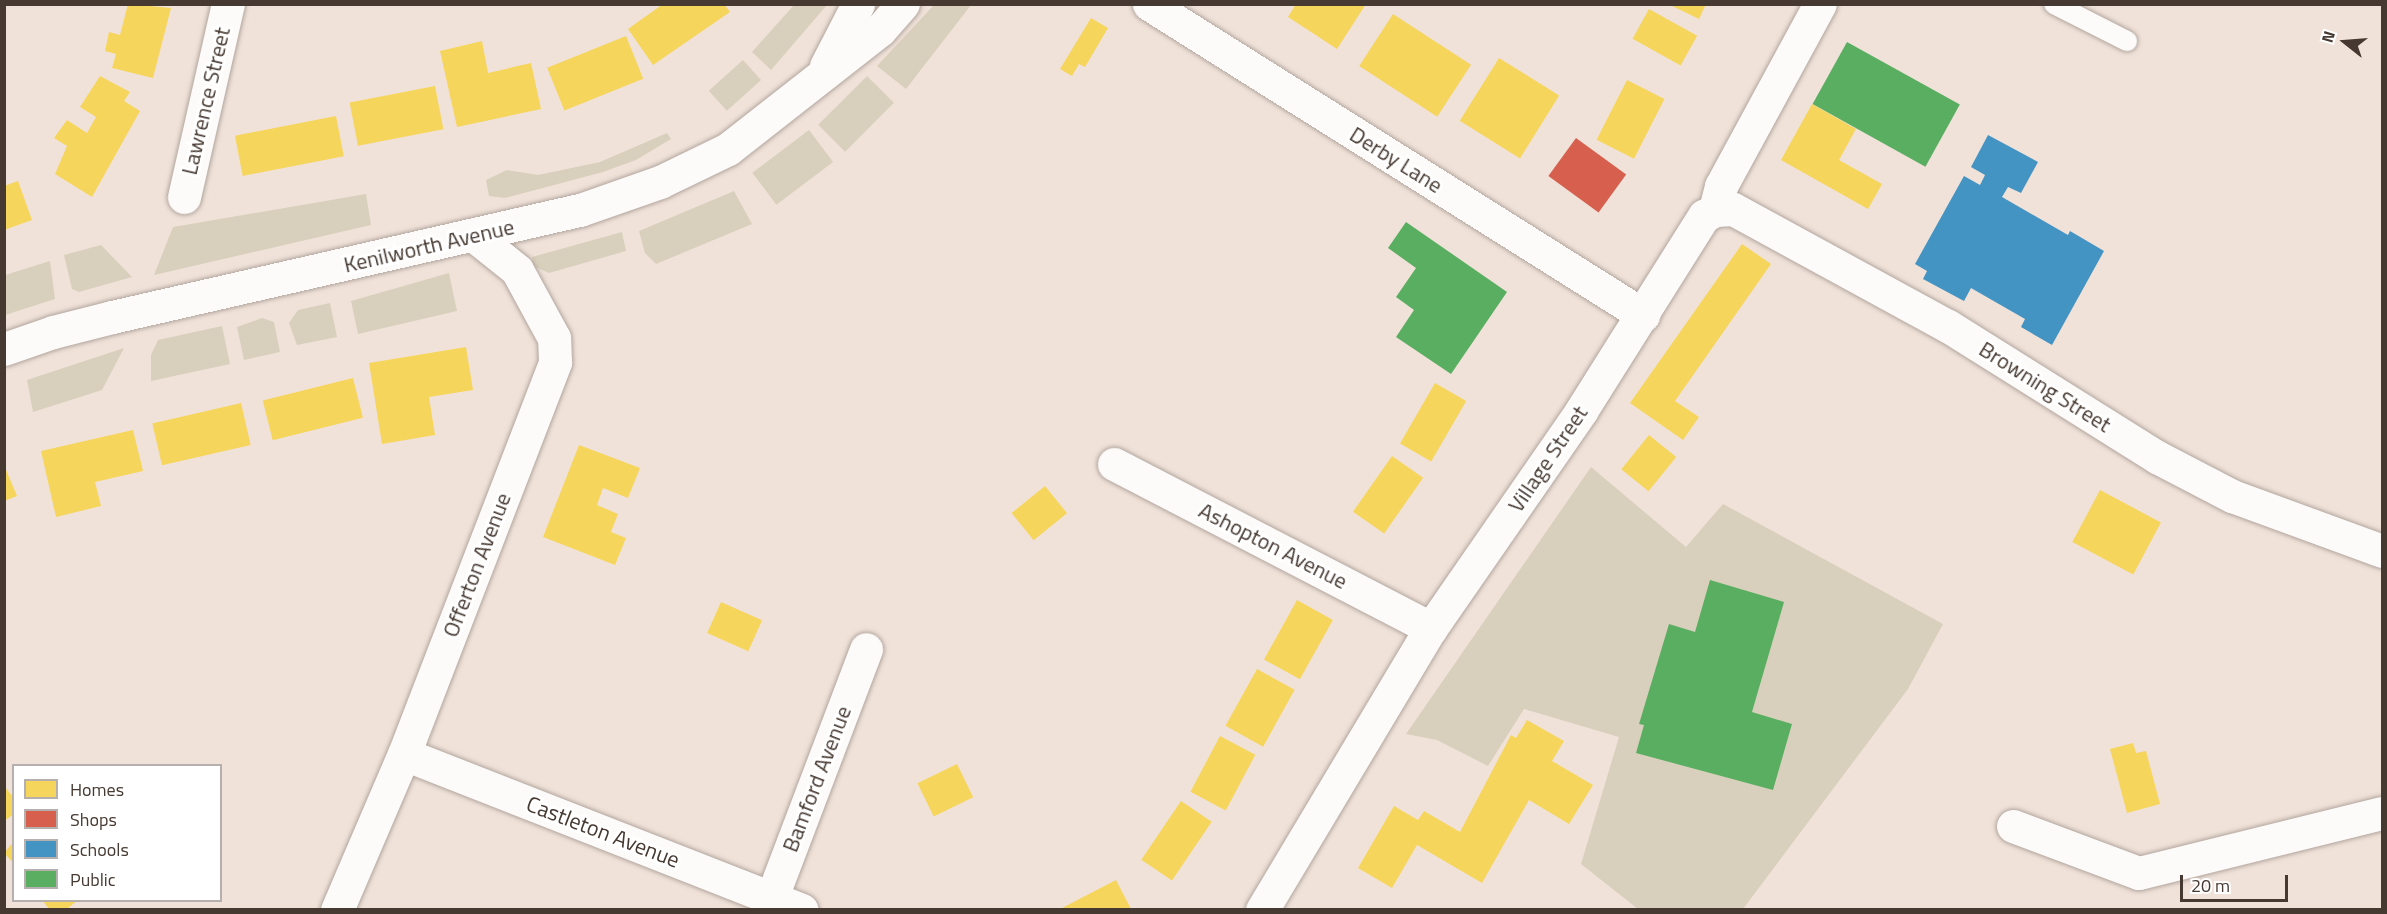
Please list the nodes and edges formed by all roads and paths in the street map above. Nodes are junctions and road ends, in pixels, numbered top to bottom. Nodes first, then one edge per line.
1 (228, 4) edge
2 (858, 4) edge
3 (903, 4) edge
4 (1149, 4) edge
5 (1820, 4) edge
6 (2054, 4) edge
7 (2127, 41) dead end
8 (823, 72) junction
9 (184, 197) dead end
10 (1715, 210) junction
11 (476, 237) junction
12 (1643, 315) junction
13 (4, 350) edge
14 (1114, 464) dead end
15 (2382, 551) edge
16 (1431, 628) junction
17 (866, 649) dead end
18 (404, 754) junction
19 (2382, 813) edge
20 (2013, 826) dead end
21 (769, 904) edge
22 (337, 909) edge
23 (802, 909) edge
24 (1262, 909) edge

1 - 9 main road, Lawrence Street
2 - 8 main road, Kenilworth Avenue
3 - 8 main road, Kenilworth Avenue
4 - 12 main road, Derby Lane
5 - 10 main road, Village Street
6 - 7 lane
8 - 11 main road, Kenilworth Avenue
10 - 12 main road, Village Street
10 - 15 main road, Browning Street
11 - 13 main road, Kenilworth Avenue
11 - 18 main road, Offerton Avenue
12 - 16 main road, Village Street
14 - 16 main road, Ashopton Avenue
16 - 24 main road, Village Street
17 - 21 main road, Bamford Avenue
18 - 21 main road, Castleton Avenue
18 - 22 main road, Offerton Avenue
19 - 20 main road
21 - 23 main road, Castleton Avenue

